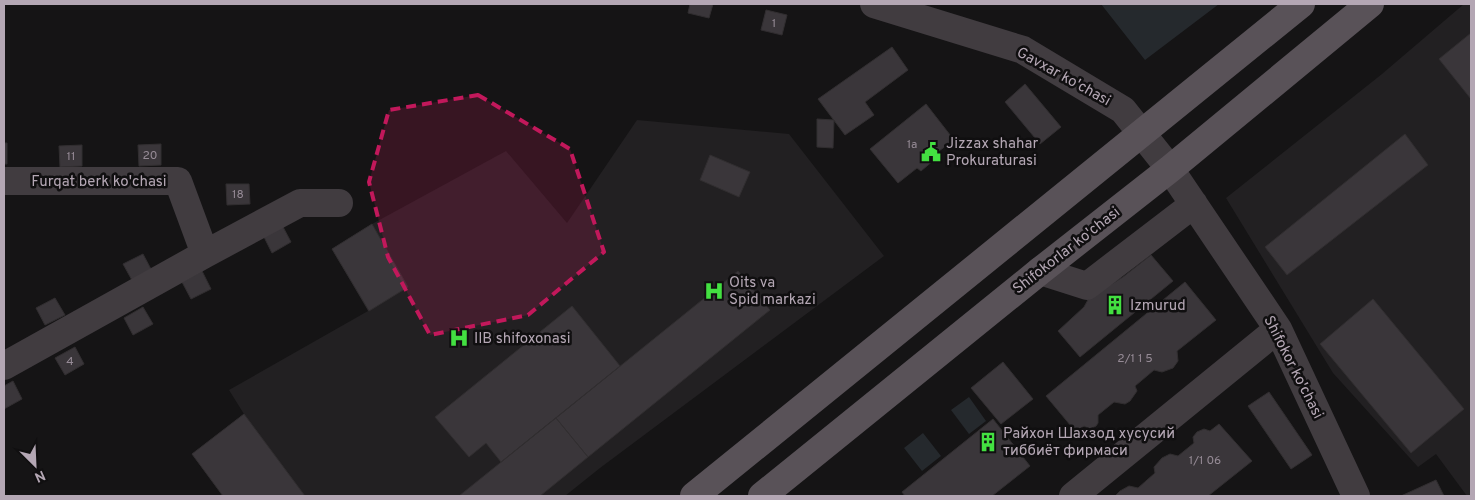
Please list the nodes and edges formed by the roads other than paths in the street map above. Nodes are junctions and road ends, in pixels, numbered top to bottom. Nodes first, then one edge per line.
1 (874, 4) edge
2 (1301, 4) edge
3 (1370, 4) edge
4 (1142, 134) junction
5 (1170, 169) junction
6 (4, 180) edge
7 (339, 203) dead end
8 (1194, 204) junction
9 (205, 254) junction
10 (1040, 271) junction
11 (1278, 329) junction
12 (4, 366) edge
13 (694, 496) edge
14 (762, 496) edge
15 (1073, 496) edge
16 (1356, 496) edge

1 - 4 street, Gavxar ko'chasi
2 - 4 main road
3 - 5 main road, Shifokorlar ko'chasi
4 - 5 street, Gavxar ko'chasi
4 - 13 main road
5 - 8 street, Shifokor ko'chasi
5 - 10 main road, Shifokorlar ko'chasi
6 - 9 street, Furqat berk ko'chasi
7 - 9 street
8 - 10 street
8 - 11 street, Shifokor ko'chasi
9 - 12 street
10 - 14 main road, Shifokorlar ko'chasi
11 - 15 street
11 - 16 street, Shifokor ko'chasi

